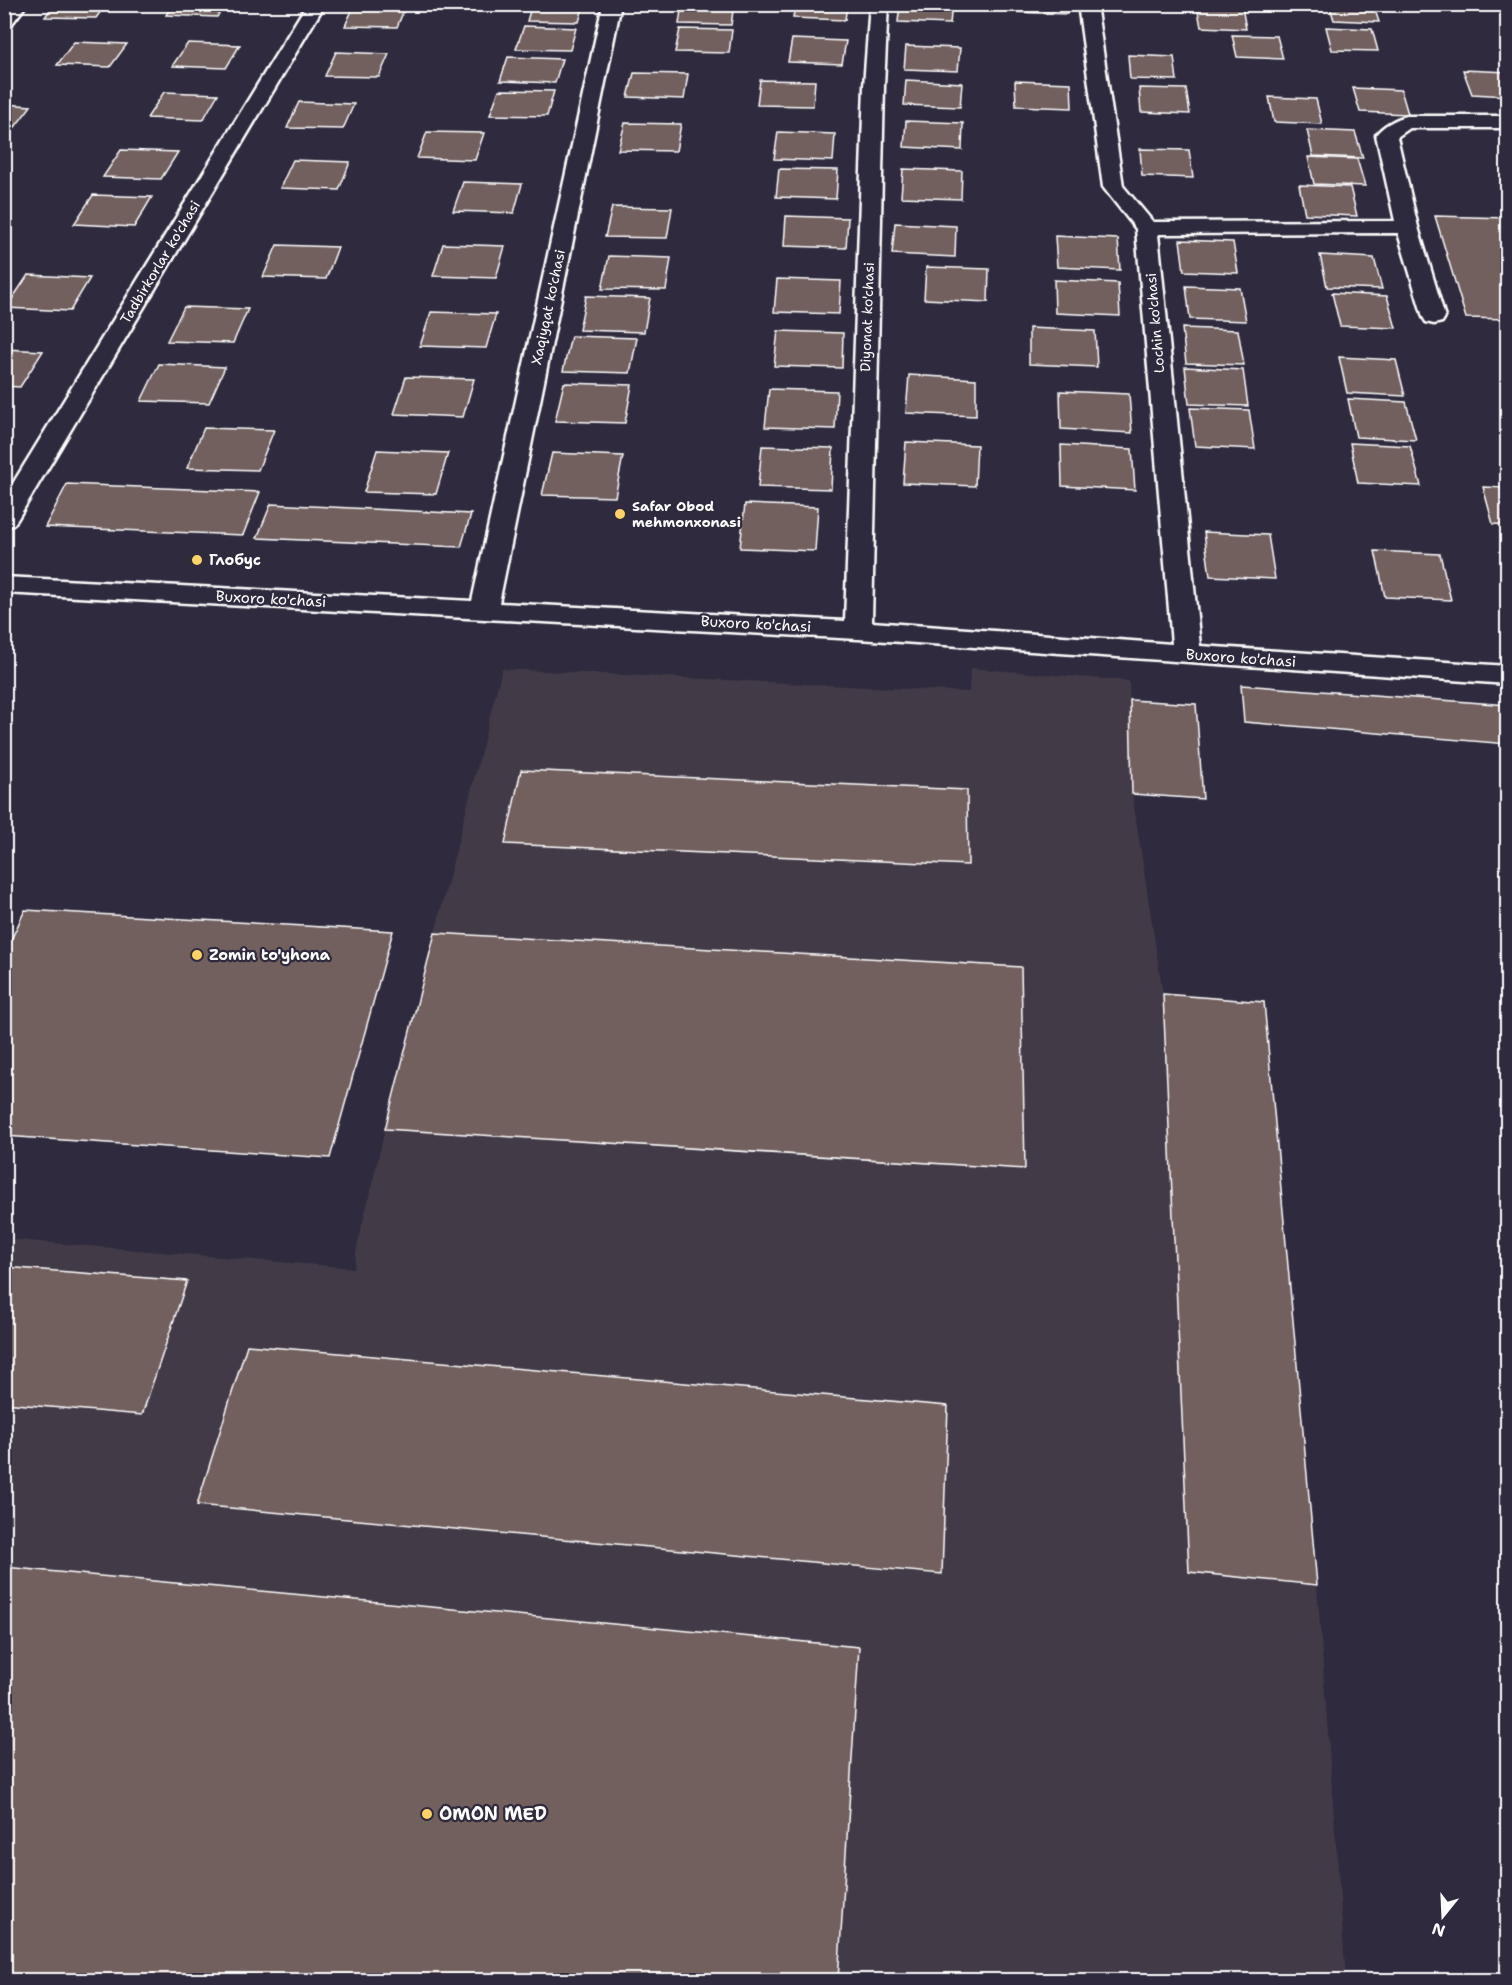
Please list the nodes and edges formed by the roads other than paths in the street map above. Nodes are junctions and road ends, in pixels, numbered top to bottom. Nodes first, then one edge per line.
1 (18, 4) edge
2 (316, 4) edge
3 (612, 4) edge
4 (879, 4) edge
5 (1087, 4) edge
6 (4, 21) edge
7 (1508, 122) edge
8 (1407, 227) junction
9 (1146, 228) junction
10 (1434, 317) dead end
11 (4, 520) edge
12 (4, 585) edge
13 (484, 610) junction
14 (858, 630) junction
15 (1187, 654) junction
16 (1508, 675) edge

1 - 6 street
2 - 11 street, Tadbirkorlar ko'chasi
3 - 13 street, Xaqiyqat ko'chasi
4 - 14 street, Diyonat ko'chasi
5 - 9 street
7 - 8 street
8 - 9 street
8 - 10 street
9 - 15 street, Lochin ko'chasi
12 - 13 street, Buxoro ko'chasi
13 - 14 street, Buxoro ko'chasi
14 - 15 street, Buxoro ko'chasi
15 - 16 street, Buxoro ko'chasi

